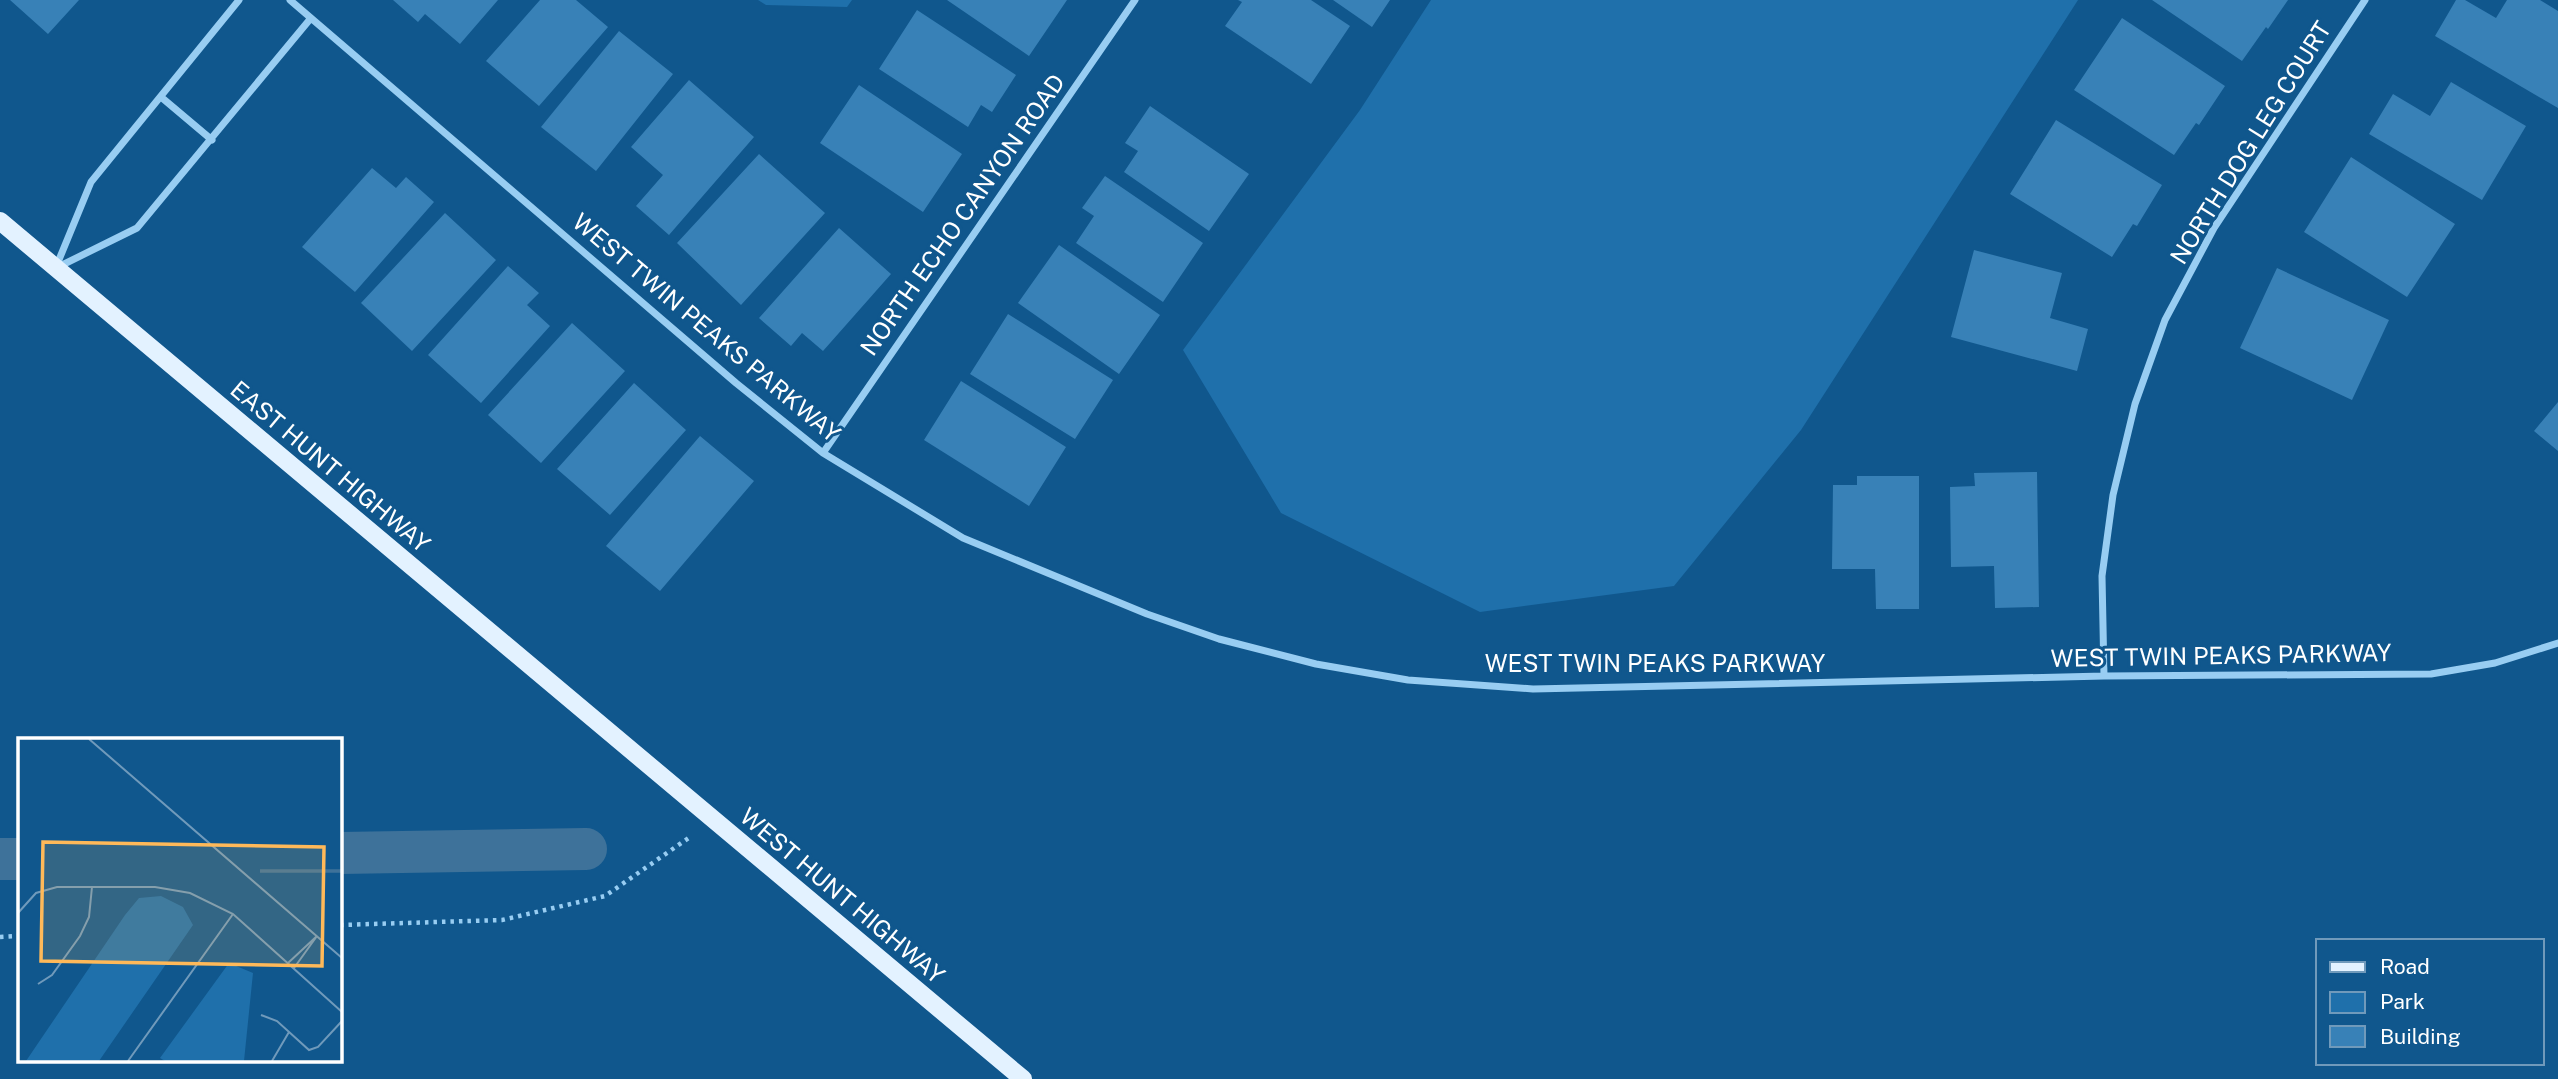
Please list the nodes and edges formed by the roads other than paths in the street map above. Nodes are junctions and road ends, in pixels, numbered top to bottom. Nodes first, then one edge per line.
1 (239, 0) edge
2 (290, 0) edge
3 (1135, 0) edge
4 (2365, 0) edge
5 (311, 18) junction
6 (161, 97) junction
7 (212, 140) junction
8 (0, 221) edge
9 (56, 268) junction
10 (823, 453) junction
11 (2558, 643) edge
12 (2104, 676) junction
13 (630, 751) joint
14 (1023, 1079) edge

1 - 6 street
2 - 5 street, WEST TWIN PEAKS PARKWAY
3 - 10 street, NORTH ECHO CANYON ROAD
4 - 12 street, NORTH DOG LEG COURT
5 - 7 street
5 - 10 street, WEST TWIN PEAKS PARKWAY
6 - 7 street
6 - 9 street
7 - 9 street
8 - 9 main road, EAST HUNT HIGHWAY
9 - 13 main road, EAST HUNT HIGHWAY
10 - 12 street, WEST TWIN PEAKS PARKWAY
11 - 12 street, WEST TWIN PEAKS PARKWAY
13 - 14 main road, WEST HUNT HIGHWAY

